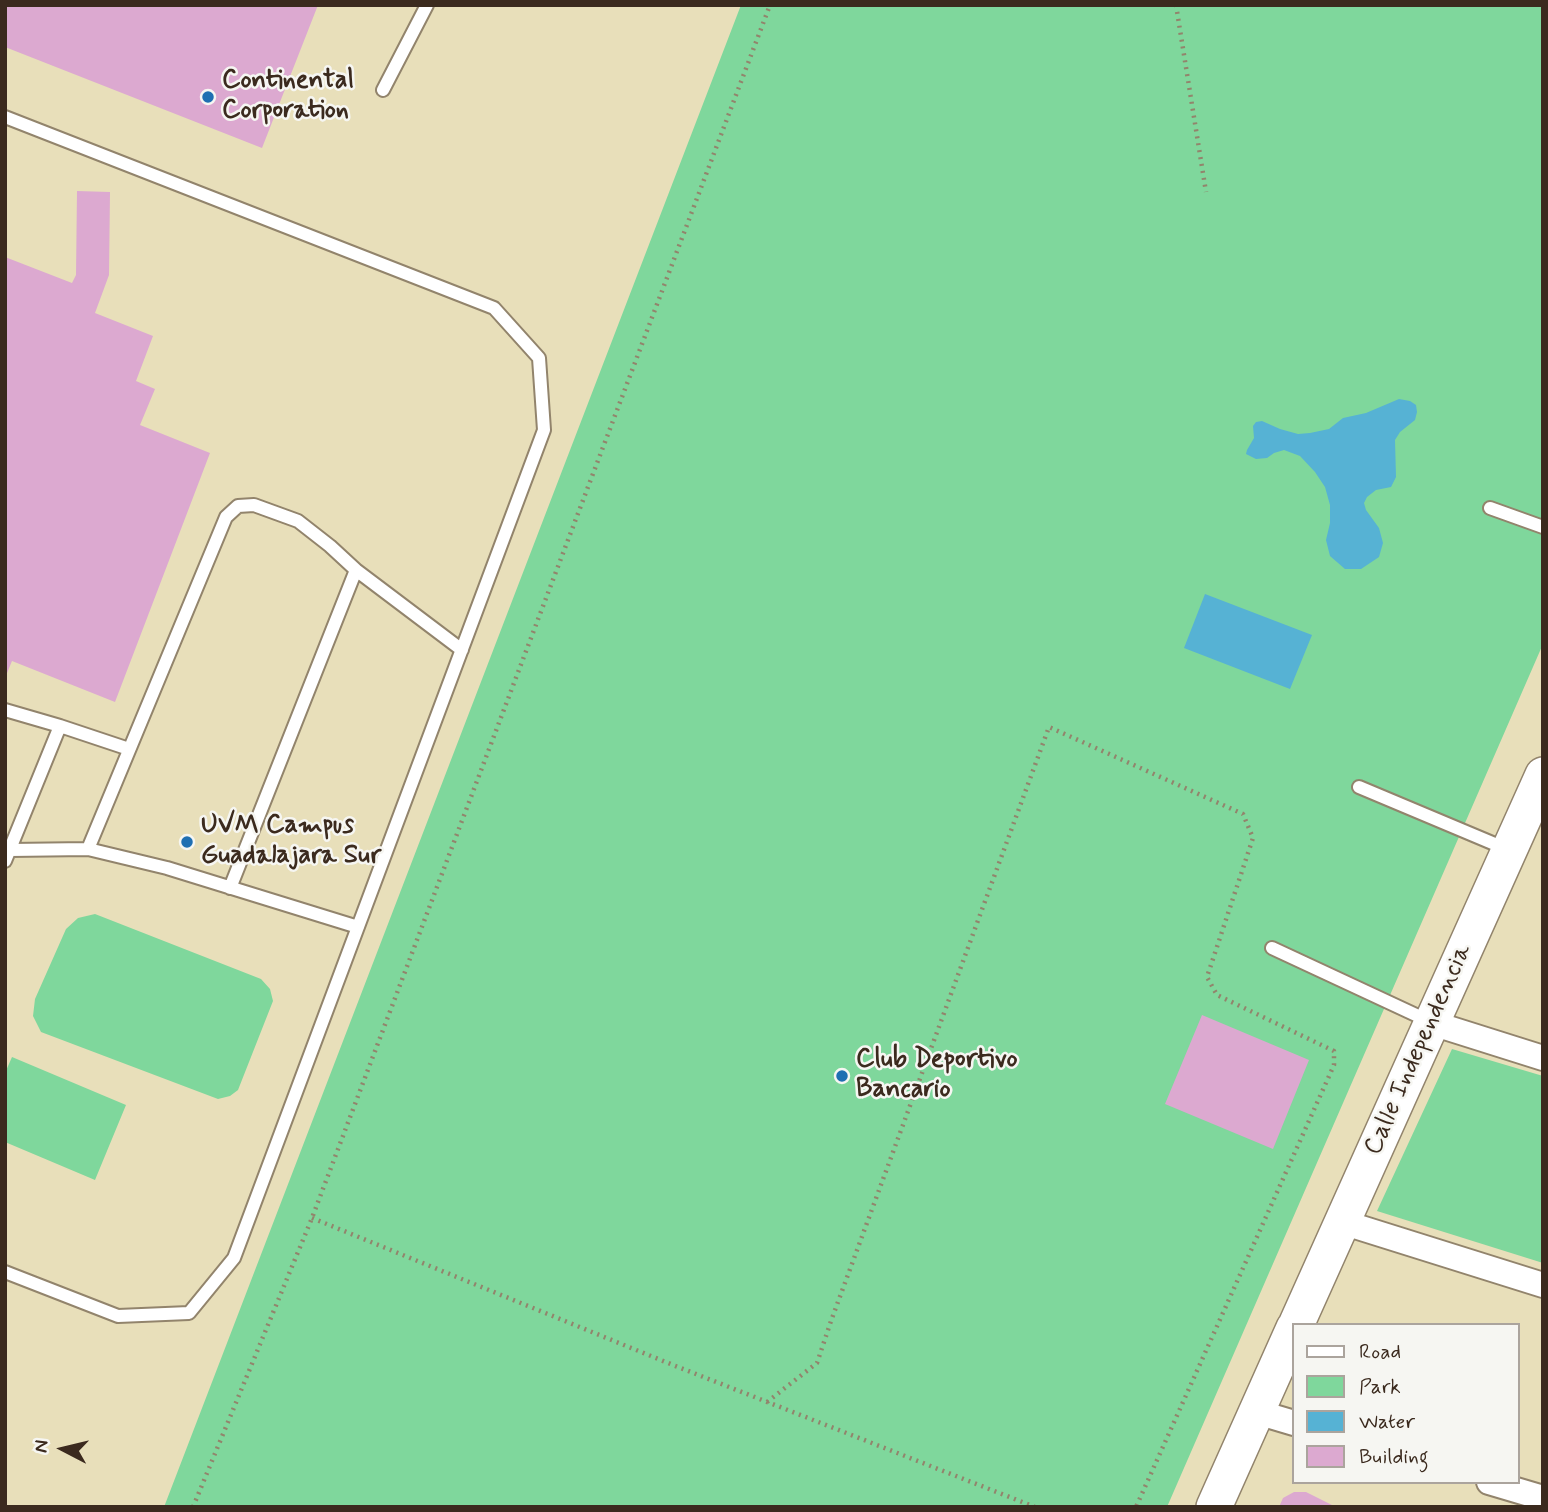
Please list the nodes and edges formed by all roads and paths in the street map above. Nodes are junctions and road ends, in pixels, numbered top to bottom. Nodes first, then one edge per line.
1 (427, 5) edge
2 (770, 5) edge
3 (1176, 5) edge
4 (383, 90) dead end
5 (5, 117) edge
6 (1206, 192) dead end
7 (1490, 508) dead end
8 (1543, 527) edge
9 (356, 570) junction
10 (462, 650) junction
11 (5, 710) edge
12 (60, 726) junction
13 (129, 749) junction
14 (1543, 775) edge
15 (1359, 787) dead end
16 (88, 849) junction
17 (1509, 850) junction
18 (7, 856) edge
19 (230, 888) junction
20 (358, 928) junction
21 (1272, 948) dead end
22 (1432, 1023) junction
23 (1543, 1058) edge
24 (312, 1218) junction
25 (1342, 1222) junction
26 (5, 1272) edge
27 (1543, 1285) edge
28 (1297, 1323) edge
29 (1292, 1334) edge
30 (767, 1402) junction
31 (1257, 1412) junction
32 (1292, 1422) edge
33 (1496, 1484) edge
34 (1543, 1498) edge
35 (193, 1507) edge
36 (1035, 1507) edge
37 (1136, 1507) edge
38 (1214, 1507) edge

1 - 4 lane
2 - 24 path
3 - 6 path
5 - 10 lane
7 - 8 lane
9 - 10 lane
9 - 13 lane
9 - 19 lane
10 - 20 lane
11 - 12 lane
12 - 13 lane
12 - 18 lane
13 - 16 lane
14 - 17 street, Calle Independencia
15 - 17 lane
16 - 18 lane
16 - 19 lane
17 - 22 street, Calle Independencia
19 - 20 lane
20 - 26 lane
21 - 22 lane
22 - 23 street
22 - 25 street, Calle Independencia
24 - 30 path
24 - 35 path
25 - 27 street
25 - 28 street, Calle Independencia
29 - 31 street, Calle Independencia
30 - 36 path
30 - 37 path
31 - 32 street
31 - 38 street, Calle Independencia
33 - 34 street

